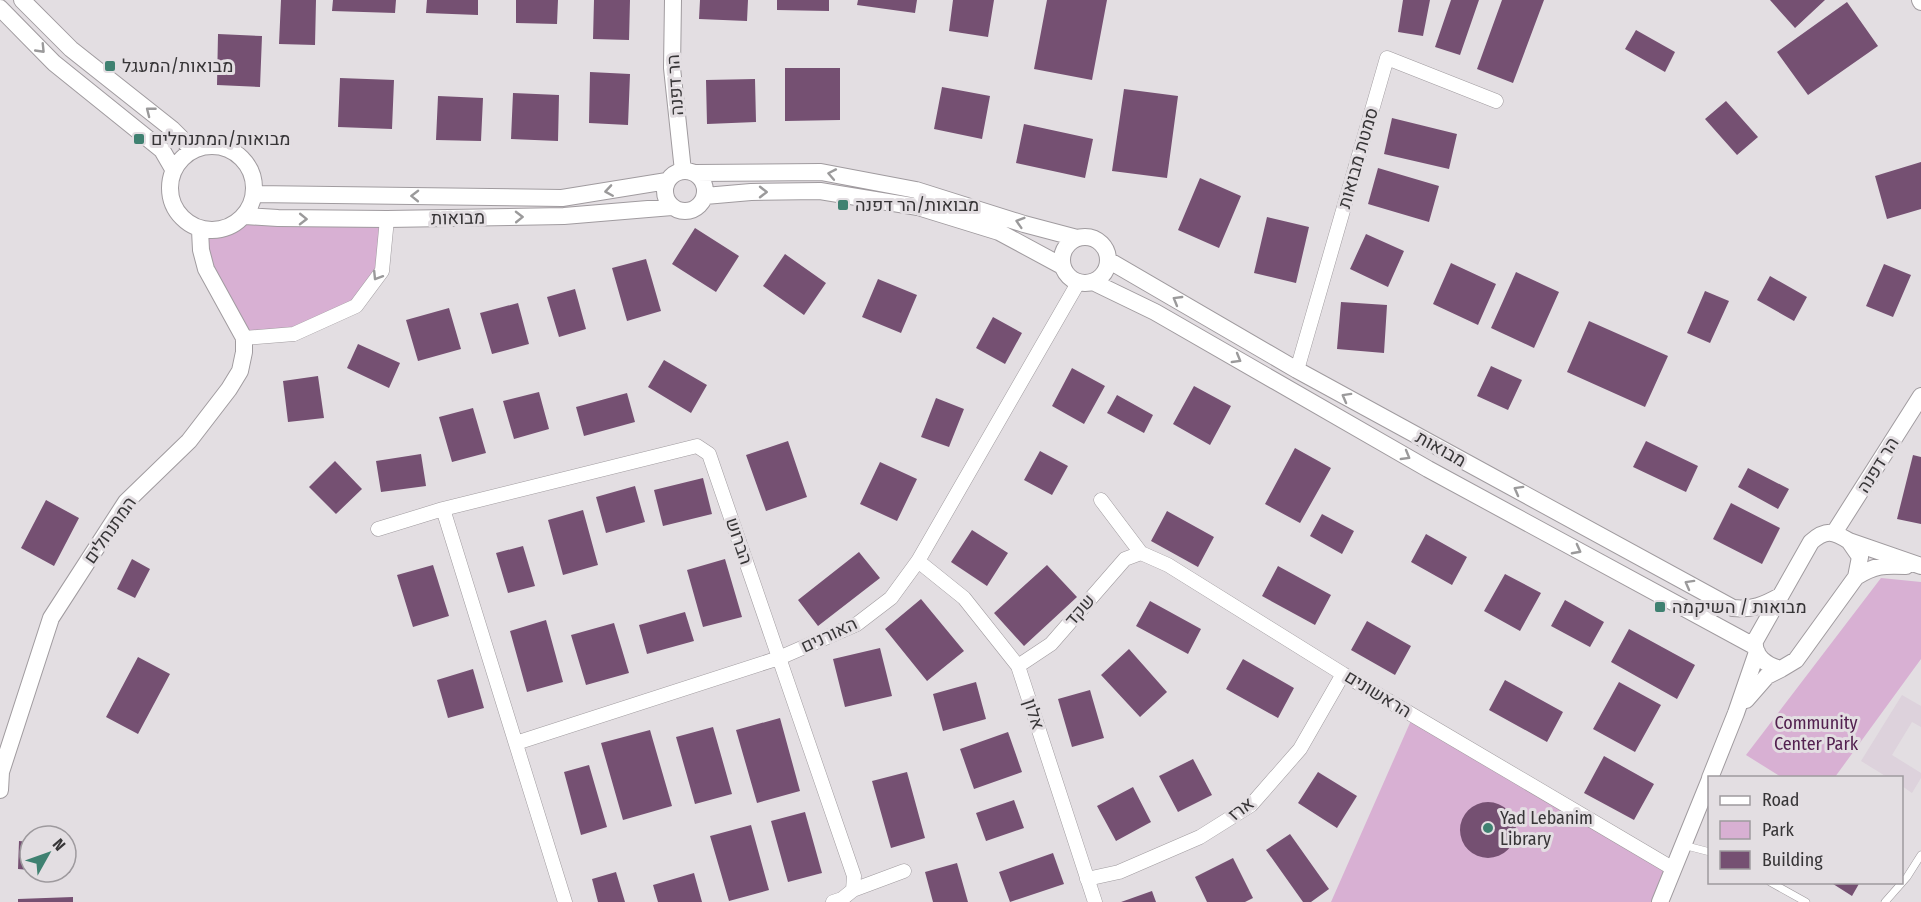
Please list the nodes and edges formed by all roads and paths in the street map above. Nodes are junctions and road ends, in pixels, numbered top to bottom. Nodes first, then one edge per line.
1 (22, 0) edge
2 (673, 0) edge
3 (0, 8) edge
4 (1496, 101) dead end
5 (193, 150) junction
6 (173, 169) junction
7 (689, 172) junction
8 (667, 181) junction
9 (254, 194) junction
10 (705, 196) junction
11 (672, 207) junction
12 (244, 216) junction
13 (387, 219) junction
14 (200, 230) junction
15 (1077, 238) junction
16 (1108, 260) junction
17 (1062, 266) junction
18 (1085, 282) junction
19 (244, 338) junction
20 (1297, 370) junction
21 (1921, 396) edge
22 (1101, 500) dead end
23 (443, 509) junction
24 (378, 529) dead end
25 (1842, 537) junction
26 (1141, 553) junction
27 (918, 561) junction
28 (1921, 567) edge
29 (1856, 577) junction
30 (1780, 596) junction
31 (1756, 649) junction
32 (779, 658) junction
33 (1018, 666) junction
34 (1781, 669) junction
35 (1343, 674) junction
36 (1736, 713) junction
37 (516, 744) junction
38 (1711, 776) edge
39 (1708, 783) edge
40 (0, 790) edge
41 (1683, 845) junction
42 (1708, 851) edge
43 (1921, 855) edge
44 (1672, 868) junction
45 (904, 871) dead end
46 (1087, 879) junction
47 (1903, 882) edge
48 (1774, 884) edge
49 (1901, 884) edge
50 (852, 890) junction
51 (565, 902) edge
52 (832, 902) edge
53 (1095, 902) edge
54 (1660, 902) edge
55 (1806, 902) edge
56 (1885, 902) edge

5 -> 1 street
2 - 7 street, הר דפנה
3 -> 6 street
4 - 20 street, סמטת מבואות
5 - 6 street
5 - 9 street
6 - 14 street
7 - 8 street
7 - 10 street
15 -> 7 street
8 -> 9 street, מבואות
8 - 11 street
9 - 12 street
10 - 11 street
10 -> 17 street
13 -> 11 street, מבואות
12 -> 13 street, מבואות
12 - 14 street
13 -> 19 street
14 - 19 street
15 - 16 street
15 - 17 street
16 - 18 street
20 -> 16 street, מבואות
17 - 18 street
18 - 27 street, האורנים
18 -> 31 street, מבואות
19 - 40 street, המתנחלים
30 -> 20 street, מבואות
21 - 25 street, הר דפנה
22 - 26 street, הראשונים
23 - 24 street, הברוש
23 - 32 street, הברוש
23 - 37 street
25 - 28 street
25 - 29 street
25 - 30 street
26 - 33 street, שקד
26 - 35 street, הראשונים
27 - 32 street, האורנים
27 - 33 street, אלון
28 - 29 street
29 - 34 street
30 - 31 street
31 - 34 street, מבואות
31 - 36 street
32 - 37 street, האורנים
32 - 50 street, הברוש
33 - 46 street, אלון
34 - 36 street
35 - 44 street, הראשונים
35 - 46 street, ארז
36 - 38 street
37 - 51 street
39 - 41 street
41 - 42 lane
41 - 44 street
43 - 47 lane
44 - 54 street
45 - 50 street
46 - 53 street, אלון
48 - 55 lane
49 - 56 lane
50 - 52 street

